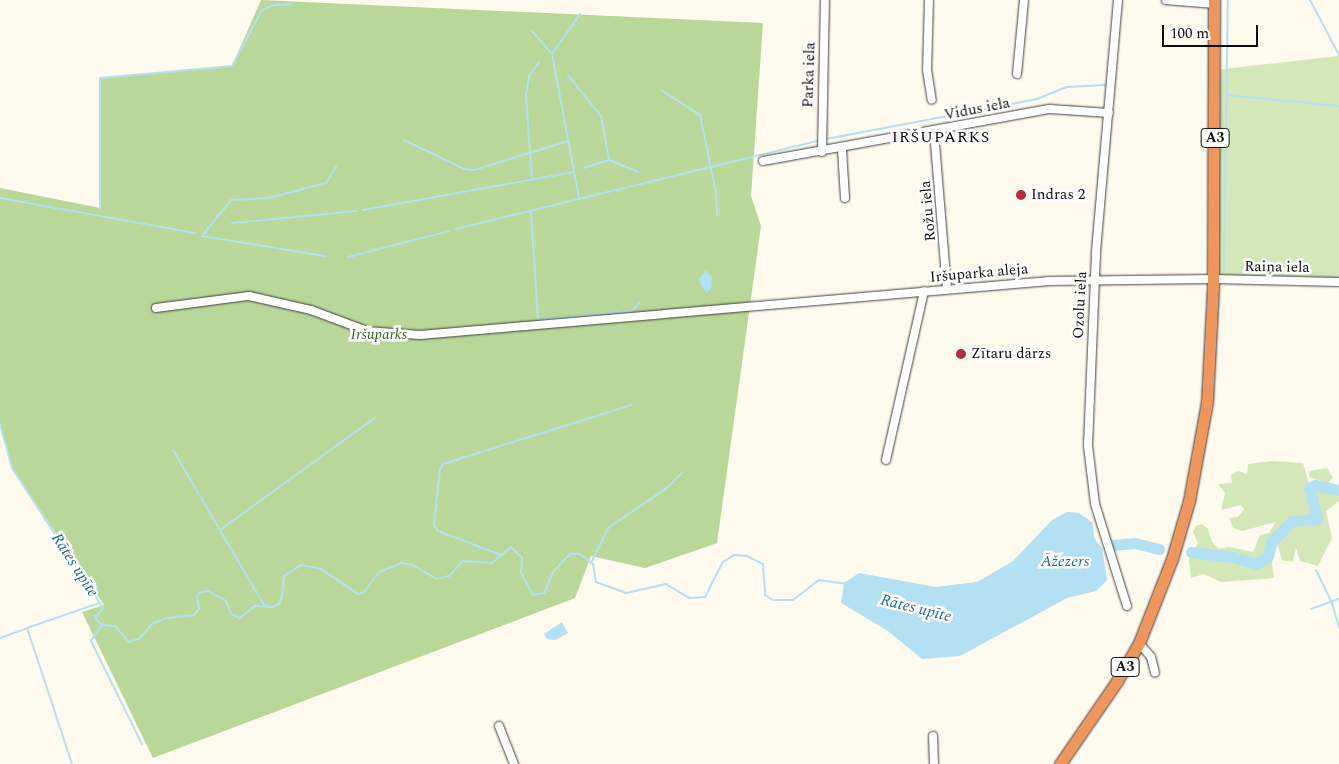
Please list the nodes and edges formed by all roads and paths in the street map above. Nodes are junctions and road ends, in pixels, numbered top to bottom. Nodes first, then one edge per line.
1 (825, 0) edge
2 (929, 0) edge
3 (1024, 0) edge
4 (1118, 0) edge
5 (1166, 0) edge
6 (1214, 2) edge
7 (1017, 74) dead end
8 (932, 100) dead end
9 (1109, 113) junction
10 (934, 131) junction
11 (842, 149) junction
12 (822, 152) junction
13 (763, 161) dead end
14 (845, 198) dead end
15 (1096, 279) junction
16 (1214, 279) junction
17 (1339, 282) edge
18 (947, 289) junction
19 (924, 291) junction
20 (156, 308) dead end
21 (886, 460) dead end
22 (1127, 606) dead end
23 (1139, 643) junction
24 (1155, 673) dead end
25 (499, 726) dead end
26 (933, 736) dead end
27 (514, 764) edge
28 (934, 764) edge
29 (1060, 764) edge

1 - 12 street, Parka iela
2 - 8 street
3 - 7 street
4 - 9 street, Ozolu iela
5 - 6 street
6 - 16 highway, A3
9 - 10 street, Vidus iela
9 - 15 street, Ozolu iela
10 - 11 street, Vidus iela
10 - 18 street, Rožu iela
11 - 12 street, Vidus iela
11 - 14 street
12 - 13 street, Vidus iela
15 - 16 street, Iršuparka aleja
15 - 18 street, Iršuparka aleja
15 - 22 street, Ozolu iela
16 - 17 street, Raiņa iela
16 - 23 highway, A3
18 - 19 street, Iršuparka aleja
19 - 20 street, Iršuparka aleja
19 - 21 street
23 - 24 street
23 - 29 highway, A3
25 - 27 street
26 - 28 street

